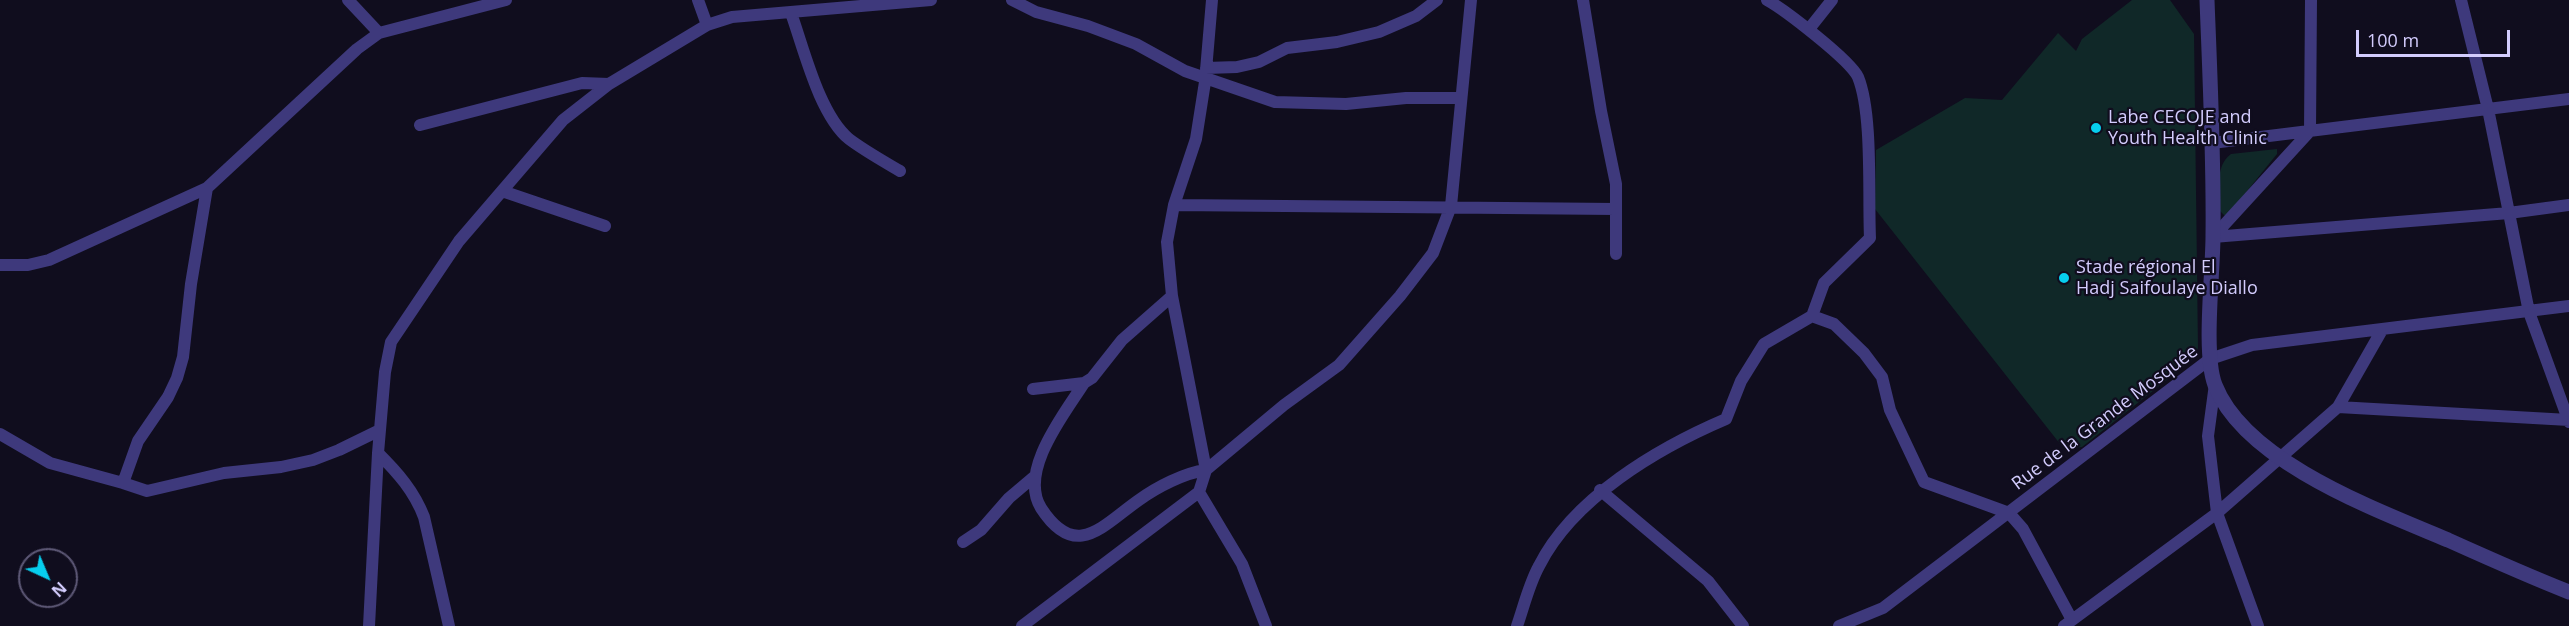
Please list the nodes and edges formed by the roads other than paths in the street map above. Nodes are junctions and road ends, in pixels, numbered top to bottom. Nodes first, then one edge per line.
1 (348, 0) edge
2 (506, 0) edge
3 (698, 0) edge
4 (931, 0) edge
5 (1012, 0) edge
6 (1212, 0) edge
7 (1437, 0) edge
8 (1471, 0) edge
9 (1583, 0) edge
10 (1767, 0) edge
11 (1832, 0) edge
12 (2206, 0) edge
13 (2312, 0) edge
14 (2461, 0) edge
15 (791, 13) junction
16 (707, 25) junction
17 (1809, 29) junction
18 (379, 33) junction
19 (1206, 73) junction
20 (609, 84) junction
21 (1461, 98) junction
22 (2569, 99) edge
23 (2488, 109) junction
24 (420, 125) dead end
25 (2310, 131) junction
26 (2212, 143) junction
27 (900, 171) dead end
28 (207, 188) junction
29 (502, 191) junction
30 (1174, 205) junction
31 (2569, 205) edge
32 (1451, 206) junction
33 (1616, 209) junction
34 (2509, 213) junction
35 (604, 226) dead end
36 (2213, 237) junction
37 (1616, 254) dead end
38 (0, 265) edge
39 (1172, 296) junction
40 (2569, 306) edge
41 (2529, 312) junction
42 (1812, 316) junction
43 (2382, 330) junction
44 (2210, 360) junction
45 (1084, 384) junction
46 (2215, 384) junction
47 (1034, 389) dead end
48 (2338, 407) junction
49 (2569, 421) edge
50 (380, 430) junction
51 (0, 434) edge
52 (378, 453) junction
53 (2281, 458) junction
54 (1206, 470) junction
55 (1035, 476) junction
56 (123, 483) junction
57 (1600, 490) junction
58 (1199, 492) junction
59 (2009, 513) junction
60 (2217, 513) junction
61 (963, 542) dead end
62 (2568, 590) edge
63 (2068, 623) edge
64 (369, 626) edge
65 (449, 626) edge
66 (1022, 626) edge
67 (1266, 626) edge
68 (1517, 626) edge
69 (1743, 626) edge
70 (1839, 626) edge
71 (2258, 626) edge

1 - 18 street
2 - 18 street
3 - 16 street
4 - 15 street
5 - 19 street
6 - 19 street
7 - 19 street
8 - 21 street
9 - 33 street
10 - 17 street
11 - 17 street
12 - 26 street
13 - 25 street
14 - 23 street
15 - 16 street
15 - 27 street
16 - 20 street
17 - 42 street
18 - 28 street
19 - 21 street
19 - 30 street
20 - 24 street
20 - 29 street
21 - 32 street
22 - 23 street
23 - 25 street
23 - 34 street
25 - 26 street
25 - 36 street
26 - 36 street
28 - 38 street
28 - 56 street
29 - 35 street
29 - 50 street
30 - 32 street
30 - 39 street
31 - 34 street
32 - 33 street
32 - 54 street
33 - 37 street
34 - 36 street
34 - 41 street
36 - 44 street
39 - 45 street
39 - 54 street
40 - 41 street, Rue de la Grande Mosquée
41 - 43 street, Rue de la Grande Mosquée
41 - 49 street
42 - 57 street
42 - 59 street
43 - 44 street, Rue de la Grande Mosquée
43 - 48 street
44 - 46 street
44 - 59 street, Rue de la Grande Mosquée
45 - 47 street
45 - 55 street
46 - 53 street
46 - 60 street
48 - 49 street
48 - 53 street
50 - 52 street
50 - 56 street
51 - 56 street
52 - 64 street
52 - 65 street
53 - 60 street
53 - 62 street
54 - 55 street
54 - 58 street
55 - 61 street
57 - 68 street
57 - 69 street
58 - 66 street
58 - 67 street
59 - 63 street
59 - 70 street, Rue de la Grande Mosquée
60 - 63 street
60 - 71 street

